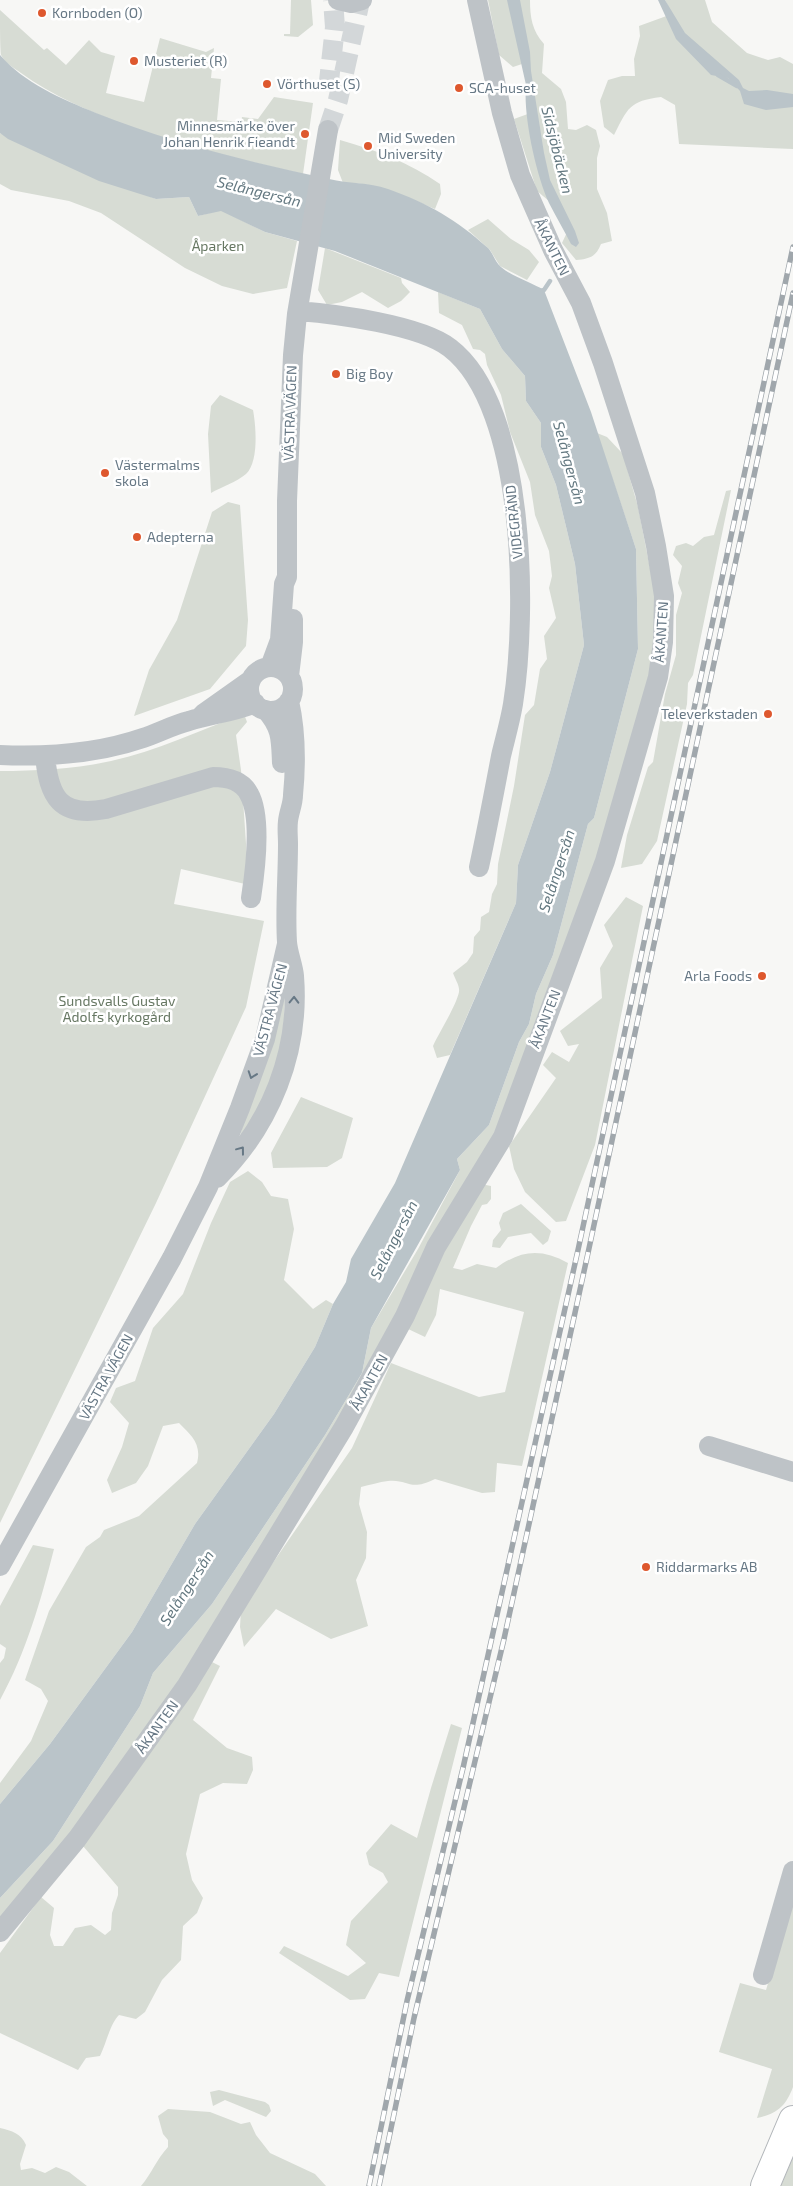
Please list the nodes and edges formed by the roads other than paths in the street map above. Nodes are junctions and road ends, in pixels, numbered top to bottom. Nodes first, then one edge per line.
1 (338, 0) edge
2 (362, 0) edge
3 (477, 0) edge
4 (328, 130) tunnel mouth
5 (298, 311) junction
6 (287, 577) junction
7 (270, 667) junction
8 (289, 676) junction
9 (251, 680) junction
10 (289, 701) junction
11 (260, 707) junction
12 (198, 718) junction
13 (0, 755) edge
14 (45, 756) junction
15 (288, 821) junction
16 (478, 867) dead end
17 (251, 898) dead end
18 (287, 944) junction
19 (208, 1187) junction
20 (709, 1446) dead end
21 (793, 1472) edge
22 (0, 1566) edge
23 (793, 1871) edge
24 (0, 1932) edge
25 (763, 1976) dead end
26 (793, 2120) edge
27 (766, 2186) edge

1 - 2 street
3 - 24 street, ÅKANTEN
4 - 5 street, VÄSTRA VÄGEN
5 - 6 street, VÄSTRA VÄGEN
5 - 16 street, VIDEGRÄND
6 - 7 street, VÄSTRA VÄGEN
6 - 8 street, VÄSTRA VÄGEN
7 - 8 street
7 - 9 street
8 - 10 street
9 - 11 street
9 - 12 street
10 - 11 street
10 - 15 street, VÄSTRA VÄGEN
11 - 12 street
11 - 15 street, VÄSTRA VÄGEN
12 - 14 street
13 - 14 street
14 - 17 street
15 - 18 street, VÄSTRA VÄGEN
18 -> 19 street, VÄSTRA VÄGEN
19 -> 18 street, VÄSTRA VÄGEN
19 - 22 street, VÄSTRA VÄGEN
20 - 21 street
23 - 25 street
26 - 27 highway

